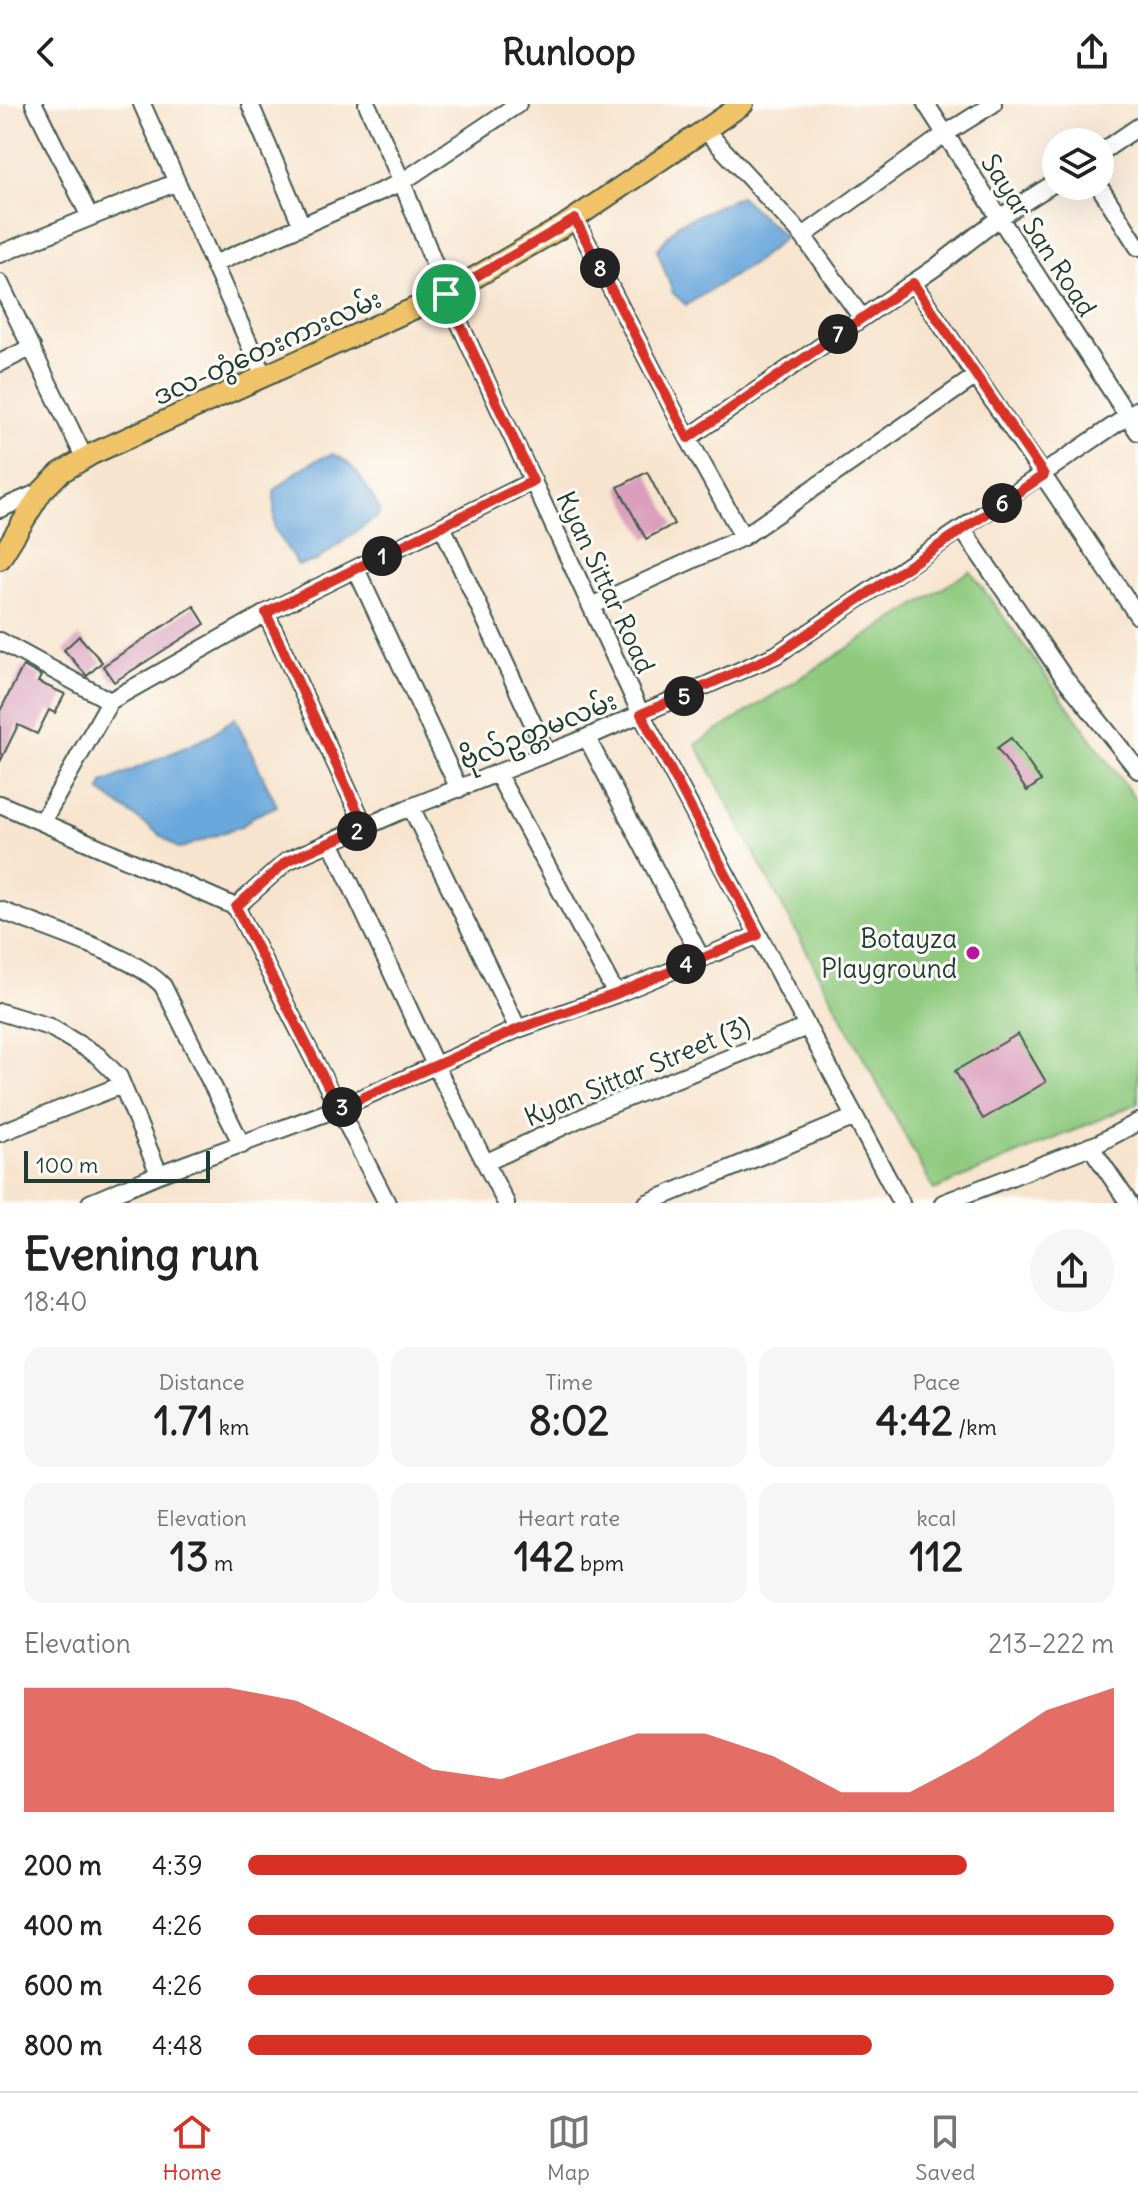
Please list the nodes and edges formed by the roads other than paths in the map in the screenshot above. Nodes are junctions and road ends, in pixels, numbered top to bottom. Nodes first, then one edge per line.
1 (34, 104) edge
2 (142, 104) edge
3 (250, 104) edge
4 (367, 104) edge
5 (518, 104) edge
6 (743, 104) edge
7 (926, 104) edge
8 (993, 104) edge
9 (487, 106) dead end
10 (482, 126) junction
11 (1138, 127) edge
12 (705, 130) junction
13 (945, 134) junction
14 (1114, 143) edge
15 (177, 182) junction
16 (402, 182) junction
17 (1042, 191) edge
18 (1108, 200) edge
19 (90, 217) junction
20 (999, 218) junction
21 (575, 219) junction
22 (302, 226) junction
23 (803, 236) junction
24 (1138, 247) edge
25 (0, 254) edge
26 (214, 264) junction
27 (0, 283) edge
28 (913, 283) junction
29 (446, 294) junction
30 (862, 318) junction
31 (32, 347) junction
32 (0, 363) edge
33 (976, 376) junction
34 (264, 377) junction
35 (1132, 412) edge
36 (1138, 432) edge
37 (688, 438) junction
38 (85, 459) junction
39 (1044, 475) junction
40 (533, 481) junction
41 (42, 491) junction
42 (0, 509) edge
43 (442, 526) junction
44 (962, 529) junction
45 (743, 537) junction
46 (0, 559) edge
47 (356, 569) junction
48 (591, 606) junction
49 (266, 613) junction
50 (1138, 616) edge
51 (0, 641) edge
52 (110, 701) junction
53 (641, 714) junction
54 (587, 738) junction
55 (547, 754) junction
56 (1138, 770) edge
57 (497, 773) junction
58 (459, 789) junction
59 (0, 804) edge
60 (411, 807) junction
61 (42, 822) junction
62 (365, 827) junction
63 (331, 842) junction
64 (236, 907) junction
65 (0, 910) edge
66 (758, 935) junction
67 (701, 958) junction
68 (616, 994) junction
69 (0, 1012) edge
70 (807, 1027) junction
71 (518, 1029) junction
72 (436, 1067) junction
73 (122, 1085) junction
74 (339, 1108) junction
75 (855, 1117) junction
76 (1138, 1122) edge
77 (0, 1133) edge
78 (242, 1145) junction
79 (1090, 1146) junction
80 (487, 1162) junction
81 (159, 1174) junction
82 (90, 1203) edge
83 (387, 1203) edge
84 (506, 1203) edge
85 (647, 1203) edge
86 (901, 1203) edge
87 (943, 1203) edge
88 (1129, 1203) edge

1 - 19 street
2 - 15 street
3 - 22 street
4 - 16 street, Kyan Sittar Road
5 - 10 street
6 - 12 main road, ဒလ-တွံတေးကားလမ်း
7 - 13 street, Sayar San Road
8 - 13 street
9 - 10 street
10 - 16 street
11 - 14 street
12 - 21 main road, ဒလ-တွံတေးကားလမ်း
12 - 23 street
13 - 20 street, Sayar San Road
13 - 23 street
15 - 19 street
15 - 26 street
16 - 22 street
16 - 29 street, Kyan Sittar Road
17 - 20 street
18 - 24 street
19 - 25 street
20 - 28 street
20 - 35 street, Sayar San Road
21 - 29 main road, ဒလ-တွံတေးကားလမ်း
21 - 37 street
22 - 26 street
23 - 30 street
26 - 34 street
27 - 31 street
28 - 30 street
28 - 33 street
29 - 34 main road, ဒလ-တွံတေးကားလမ်း
29 - 40 street, Kyan Sittar Road
30 - 37 street
31 - 32 street
31 - 38 street
33 - 39 street
33 - 45 street
34 - 38 main road, ဒလ-တွံတေးကားလမ်း
35 - 36 street, Sayar San Road
35 - 39 street, ဗိုလ်ဥတ္တမလမ်း
37 - 45 street
38 - 41 main road, ဒလ-တွံတေးကားလမ်း
39 - 44 street, ဗိုလ်ဥတ္တမလမ်း
39 - 50 street
40 - 43 street
40 - 48 street, Kyan Sittar Road
41 - 42 street
41 - 46 main road, ဒလ-တွံတေးကားလမ်း
43 - 47 street
43 - 55 street
44 - 53 street, ဗိုလ်ဥတ္တမလမ်း
44 - 56 street
45 - 48 street
47 - 49 street
47 - 58 street
48 - 53 street, Kyan Sittar Road
49 - 52 street
49 - 62 street
51 - 52 street
52 - 61 street
53 - 54 street, ဗိုလ်ဥတ္တမလမ်း
53 - 66 street, Kyan Sittar Road
54 - 55 street, ဗိုလ်ဥတ္တမလမ်း
54 - 67 street
55 - 57 street, ဗိုလ်ဥတ္တမလမ်း
57 - 58 street, ဗိုလ်ဥတ္တမလမ်း
57 - 68 street
58 - 60 street, ဗိုလ်ဥတ္တမလမ်း
59 - 61 street
60 - 62 street, ဗိုလ်ဥတ္တမလမ်း
60 - 71 street
61 - 64 street
62 - 63 street, ဗိုလ်ဥတ္တမလမ်း
63 - 64 street, ဗိုလ်ဥတ္တမလမ်း
63 - 72 street
64 - 74 street
65 - 78 street
66 - 67 street
66 - 70 street, Kyan Sittar Road
67 - 68 street
68 - 71 street
69 - 73 street
70 - 75 street, Kyan Sittar Road
70 - 80 street, Kyan Sittar Street (3)
71 - 72 street
72 - 74 street
72 - 80 street
73 - 77 street
73 - 81 street
74 - 78 street
74 - 83 street
75 - 85 street
75 - 86 street, Kyan Sittar Road
76 - 79 street
78 - 81 street
79 - 87 street
79 - 88 street
80 - 84 street
81 - 82 street

